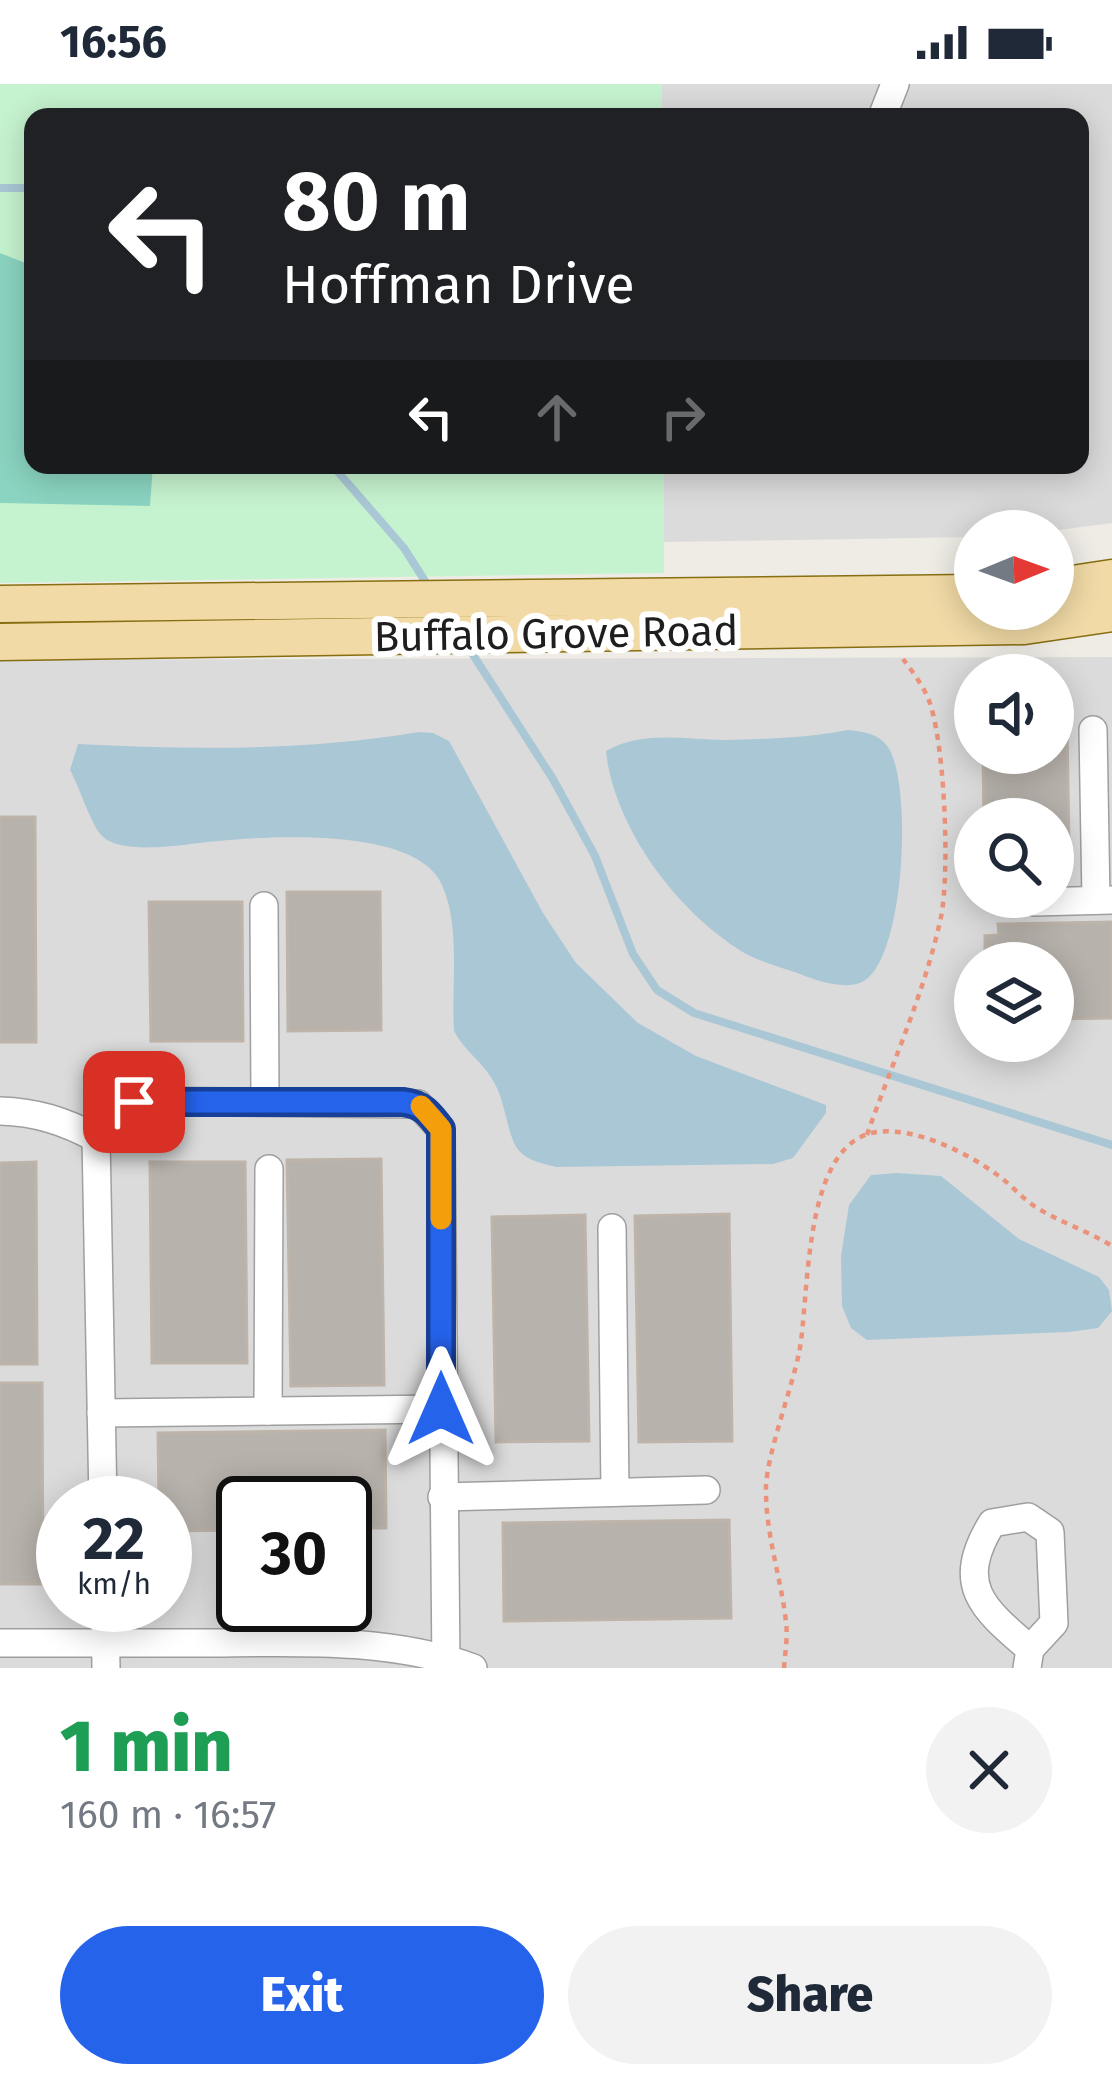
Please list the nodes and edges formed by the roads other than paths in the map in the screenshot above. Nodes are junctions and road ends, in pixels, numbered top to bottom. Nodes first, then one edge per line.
1 (1112, 578) edge
2 (1074, 584) edge
3 (954, 594) edge
4 (0, 604) edge
5 (1112, 614) edge
6 (484, 617) junction
7 (378, 618) junction
8 (0, 642) edge
9 (1093, 730) dead end
10 (1104, 900) edge
11 (1074, 901) edge
12 (264, 906) dead end
13 (265, 1102) junction
14 (0, 1111) edge
15 (96, 1138) junction
16 (268, 1169) dead end
17 (612, 1228) dead end
18 (441, 1409) junction
19 (268, 1411) junction
20 (101, 1413) junction
21 (102, 1476) edge
22 (706, 1490) dead end
23 (615, 1492) junction
24 (442, 1496) junction
25 (0, 1642) edge
26 (106, 1656) edge
27 (1029, 1658) edge
28 (446, 1663) edge
29 (473, 1668) edge

1 - 2 main road
3 - 6 main road, Buffalo Grove Road
4 - 7 main road, Buffalo Grove Road
5 - 6 main road, Buffalo Grove Road
6 - 7 main road, Buffalo Grove Road
7 - 8 main road, Buffalo Grove Road
9 - 10 street
10 - 11 street
12 - 13 street
13 - 15 street
13 - 18 street
14 - 15 street
15 - 20 street
16 - 19 street
17 - 23 street
18 - 19 street
18 - 24 street
19 - 20 street
20 - 21 street
22 - 23 street
23 - 24 street
24 - 28 street
25 - 26 street
26 - 28 street
27 - 27 street
28 - 29 street

